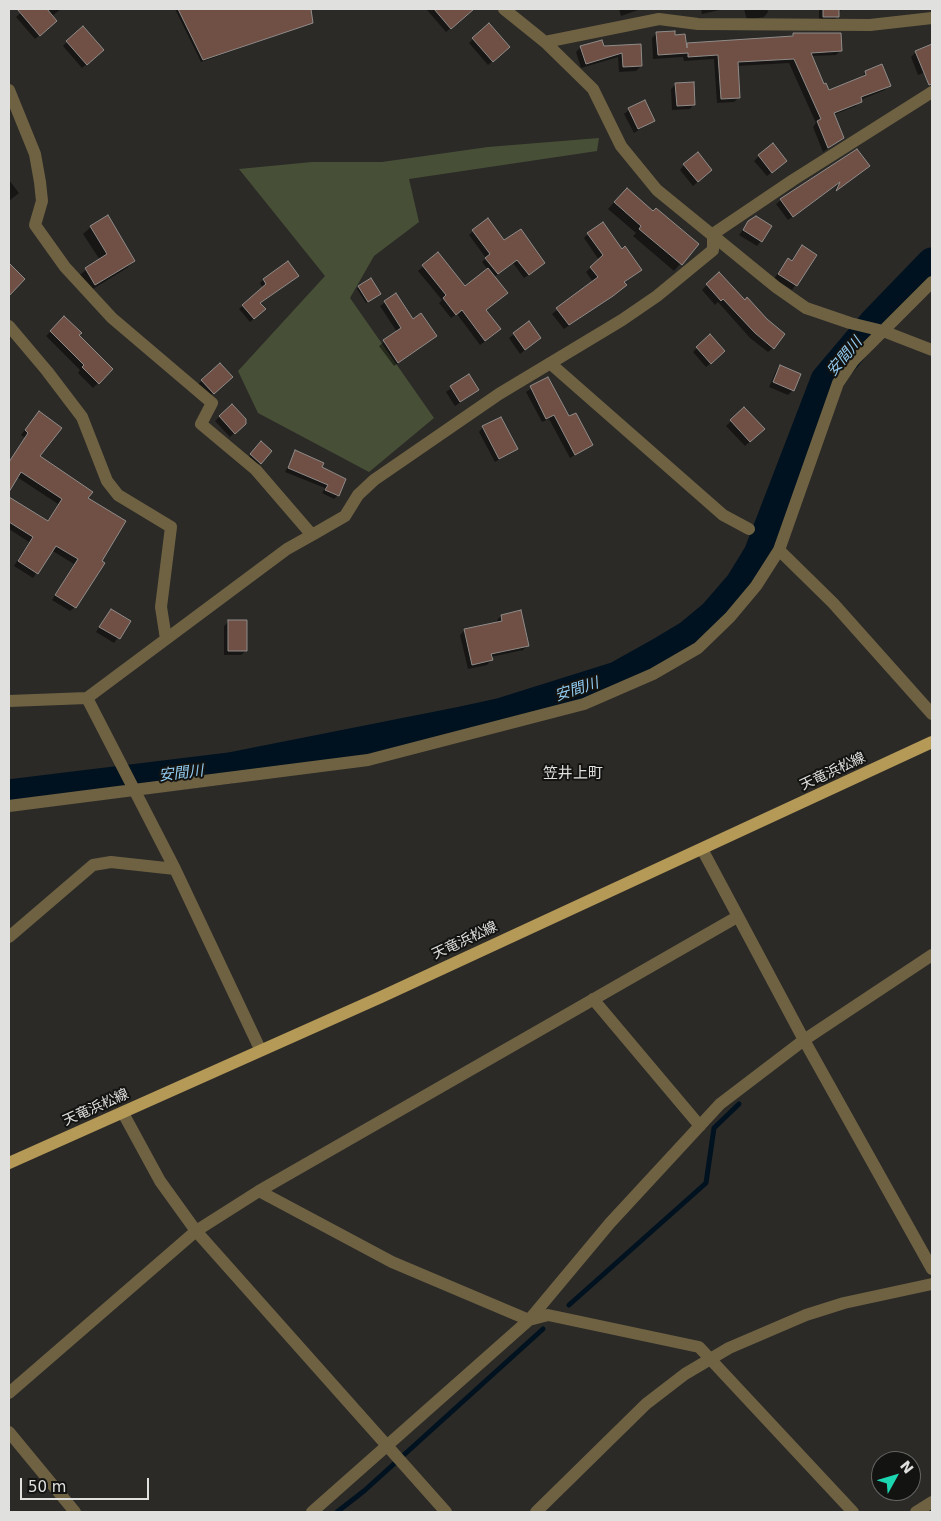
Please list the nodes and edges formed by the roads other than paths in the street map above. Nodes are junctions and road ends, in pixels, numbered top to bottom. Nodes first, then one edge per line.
1 (504, 9) edge
2 (932, 18) edge
3 (545, 42) junction
4 (9, 90) edge
5 (932, 92) edge
6 (713, 234) junction
7 (932, 282) edge
8 (9, 326) edge
9 (883, 330) junction
10 (932, 350) edge
11 (551, 364) junction
12 (749, 529) dead end
13 (312, 535) junction
14 (779, 550) junction
15 (166, 639) junction
16 (87, 698) junction
17 (9, 701) edge
18 (932, 714) edge
19 (932, 742) edge
20 (134, 788) junction
21 (9, 806) edge
22 (702, 849) junction
23 (175, 869) junction
24 (737, 917) junction
25 (9, 937) edge
26 (932, 954) edge
27 (593, 999) junction
28 (804, 1040) junction
29 (260, 1049) junction
30 (123, 1113) junction
31 (700, 1126) junction
32 (9, 1163) edge
33 (259, 1191) junction
34 (196, 1231) junction
35 (932, 1269) edge
36 (932, 1284) edge
37 (529, 1320) junction
38 (711, 1360) junction
39 (9, 1393) edge
40 (9, 1432) edge
41 (390, 1449) junction
42 (932, 1502) edge
43 (75, 1512) edge
44 (312, 1512) edge
45 (446, 1512) edge
46 (536, 1512) edge
47 (853, 1512) edge
48 (916, 1512) edge

1 - 3 street
2 - 3 street
3 - 6 street
4 - 13 street
5 - 6 street
6 - 9 street
6 - 11 street
7 - 9 street
8 - 15 street
9 - 10 street
9 - 14 street
11 - 12 street
11 - 13 street
13 - 15 street
14 - 18 street
14 - 20 street
15 - 16 street
16 - 17 street
16 - 20 street
19 - 22 main road, 天竜浜松線
20 - 21 street
20 - 23 street
22 - 24 street
22 - 29 main road, 天竜浜松線
23 - 25 street
23 - 29 street
24 - 27 street
24 - 28 street
26 - 28 street
27 - 31 street
27 - 33 street
28 - 31 street
28 - 35 street
29 - 30 main road, 天竜浜松線
30 - 32 main road, 天竜浜松線
30 - 34 street
31 - 37 street
33 - 34 street
33 - 37 street
34 - 39 street
34 - 41 street
36 - 38 street
37 - 38 street
37 - 41 street
38 - 46 street
38 - 47 street
40 - 43 street
41 - 44 street
41 - 45 street
42 - 48 street

